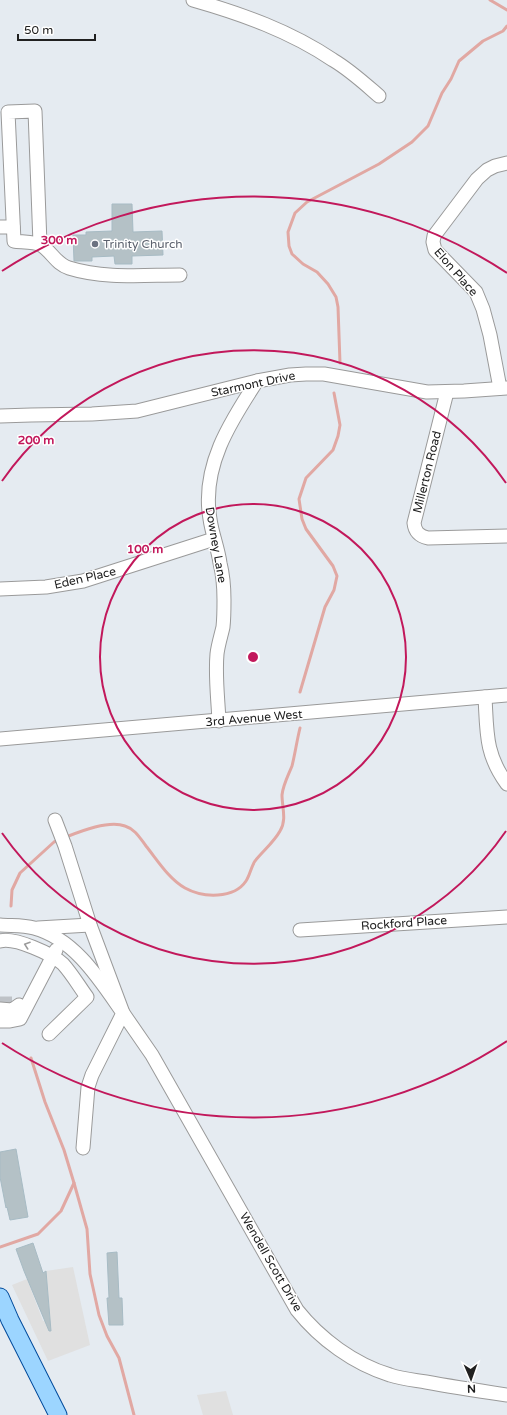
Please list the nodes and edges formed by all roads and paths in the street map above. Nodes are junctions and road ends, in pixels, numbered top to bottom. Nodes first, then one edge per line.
1 (193, 0) edge
2 (379, 96) dead end
3 (5, 147) edge
4 (507, 163) edge
5 (6, 227) edge
6 (40, 244) junction
7 (180, 275) dead end
8 (257, 381) junction
9 (503, 388) edge
10 (447, 392) junction
11 (0, 416) edge
12 (507, 536) edge
13 (214, 539) junction
14 (0, 589) edge
15 (507, 695) edge
16 (485, 697) junction
17 (219, 721) junction
18 (0, 739) edge
19 (507, 784) edge
20 (56, 823) dead end
21 (507, 917) edge
22 (0, 925) edge
23 (90, 925) junction
24 (32, 928) junction
25 (300, 930) dead end
26 (61, 941) junction
27 (0, 942) edge
28 (52, 957) junction
29 (9, 1002) edge
30 (0, 1009) tunnel mouth
31 (123, 1013) junction
32 (0, 1021) edge
33 (49, 1034) dead end
34 (83, 1148) dead end
35 (0, 1297) edge
36 (507, 1395) edge
37 (58, 1415) edge

1 - 2 street
3 - 5 street
3 - 6 street
4 - 9 street, Elon Place
5 - 6 street
6 - 7 street
8 - 10 street, Starmont Drive
8 - 11 street, Starmont Drive
8 - 13 street, Downey Lane
9 - 10 street, Starmont Drive
10 - 12 street, Millerton Road
13 - 14 street, Eden Place
13 - 17 street, Downey Lane
15 - 16 street, 3rd Avenue West
16 - 17 street, 3rd Avenue West
16 - 19 street
17 - 18 street, 3rd Avenue West
20 - 23 street, Wendell Scott Drive
21 - 25 street, Rockford Place
22 - 24 street, Wendell Scott Drive
23 - 24 street, Wendell Scott Drive
23 - 31 street, Wendell Scott Drive
24 - 26 street, Wendell Scott Drive
26 - 28 street
26 - 31 street, Wendell Scott Drive
28 -> 27 street
28 - 29 street
28 - 33 street
29 - 30 street
29 - 32 street
31 - 34 street
31 - 36 street, Wendell Scott Drive
35 - 37 main road

